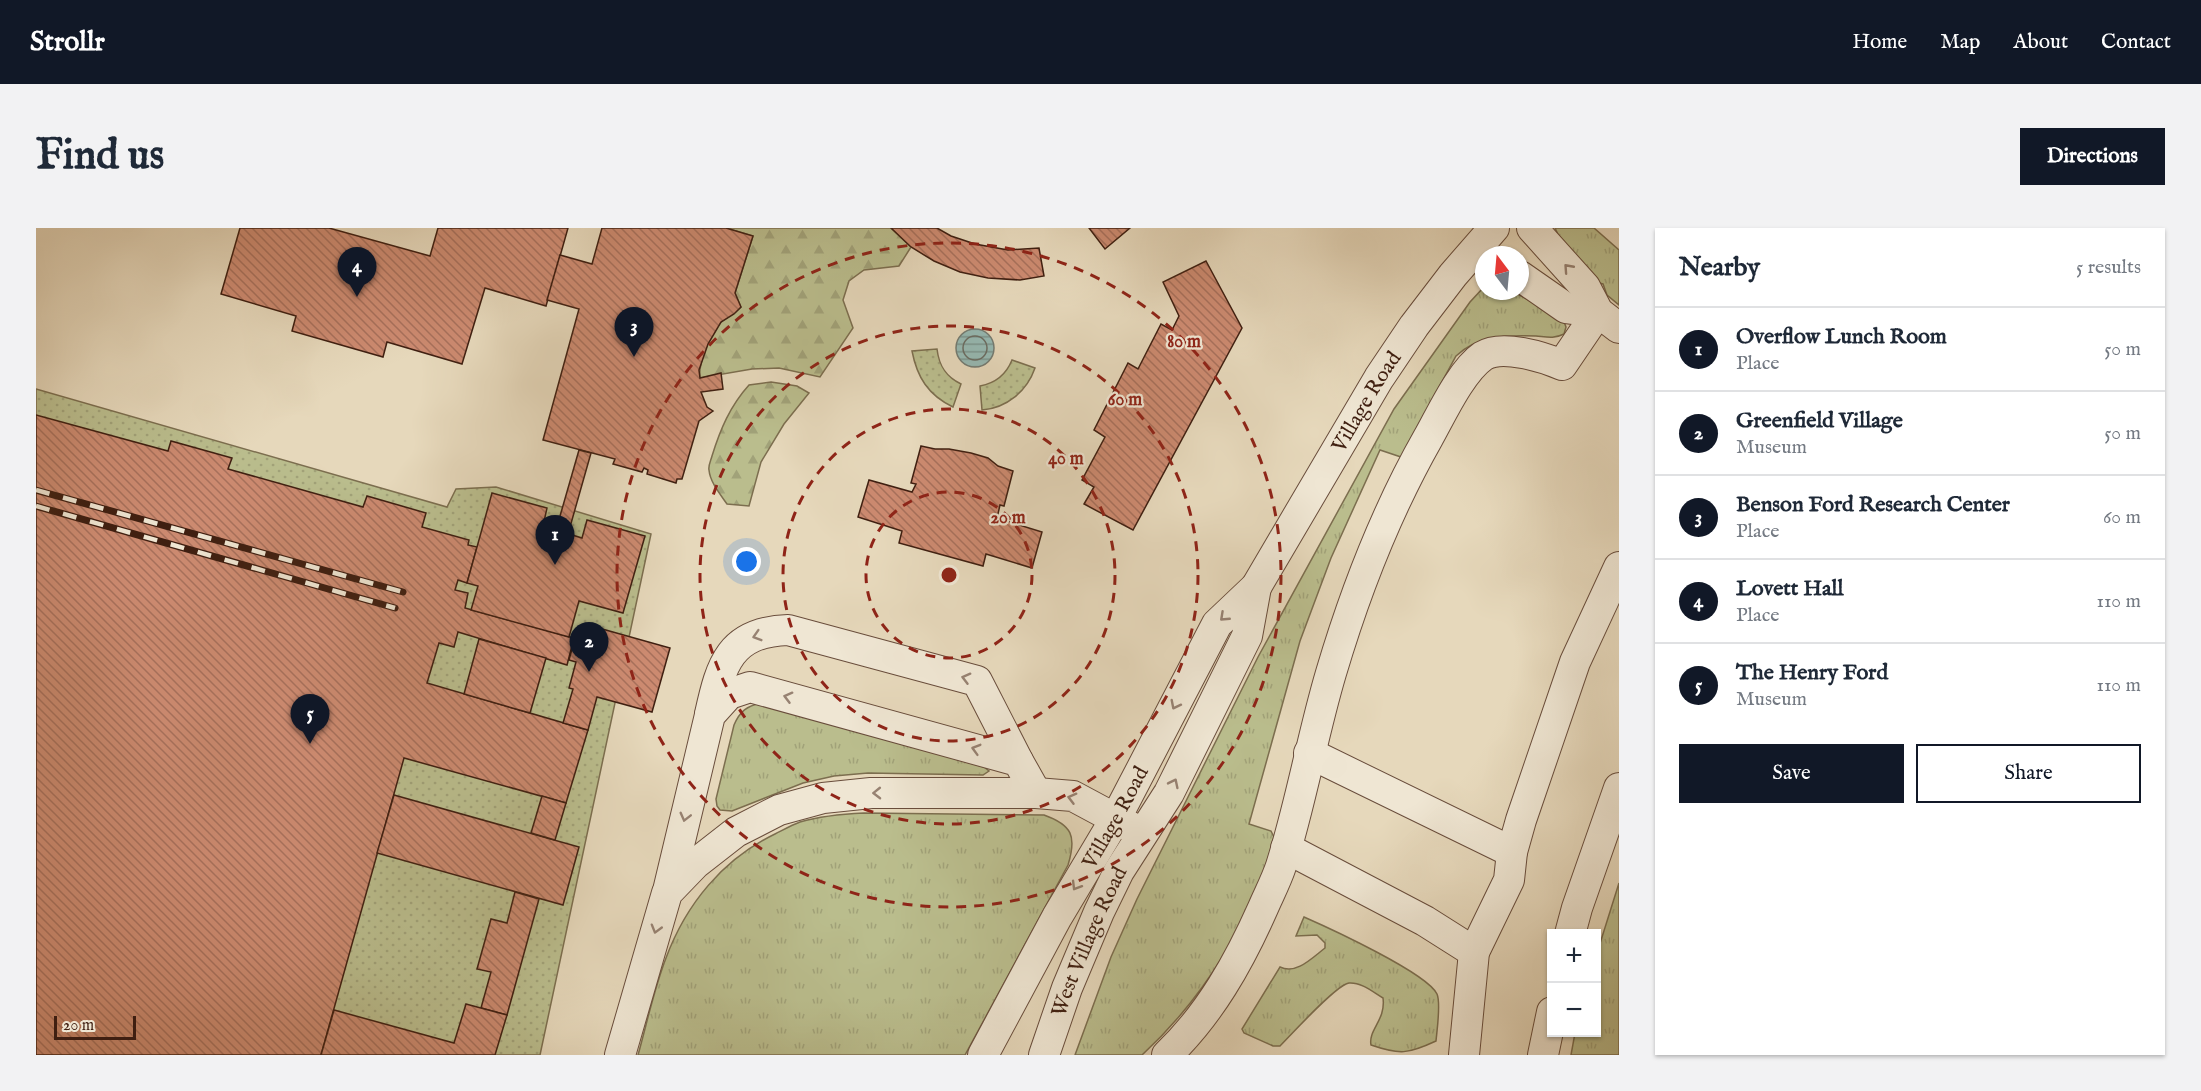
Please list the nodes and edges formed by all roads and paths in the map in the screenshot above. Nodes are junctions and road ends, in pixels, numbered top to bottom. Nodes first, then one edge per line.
1 (1532, 228) edge
2 (1488, 242) edge
3 (1529, 282) edge
4 (1608, 320) edge
5 (1619, 567) edge
6 (1256, 587) junction
7 (710, 715) junction
8 (1309, 753) junction
9 (1018, 761) junction
10 (1619, 788) edge
11 (1035, 793) junction
12 (1116, 818) junction
13 (1143, 833) junction
14 (1286, 848) junction
15 (1512, 852) junction
16 (667, 892) junction
17 (1571, 929) edge
18 (1474, 952) junction
19 (1547, 1034) edge
20 (620, 1055) edge
21 (983, 1055) edge
22 (1044, 1055) edge
23 (1167, 1055) edge
24 (1464, 1055) edge
25 (1543, 1055) edge

4 -> 1 street
2 - 6 street, Village Road
3 - 4 street
4 - 8 street
5 - 15 street
6 -> 12 street, Village Road
13 -> 6 street, Village Road
9 -> 7 street
9 -> 7 street
7 -> 16 street
8 - 14 street
8 - 15 street
9 - 11 street
10 - 17 street
12 -> 11 street
11 -> 16 street
12 - 13 street
12 -> 21 street, Village Road
13 - 22 street, West Village Road
14 - 18 street
14 - 23 street
15 - 18 street
16 -> 20 street
18 - 24 street
19 - 25 street

